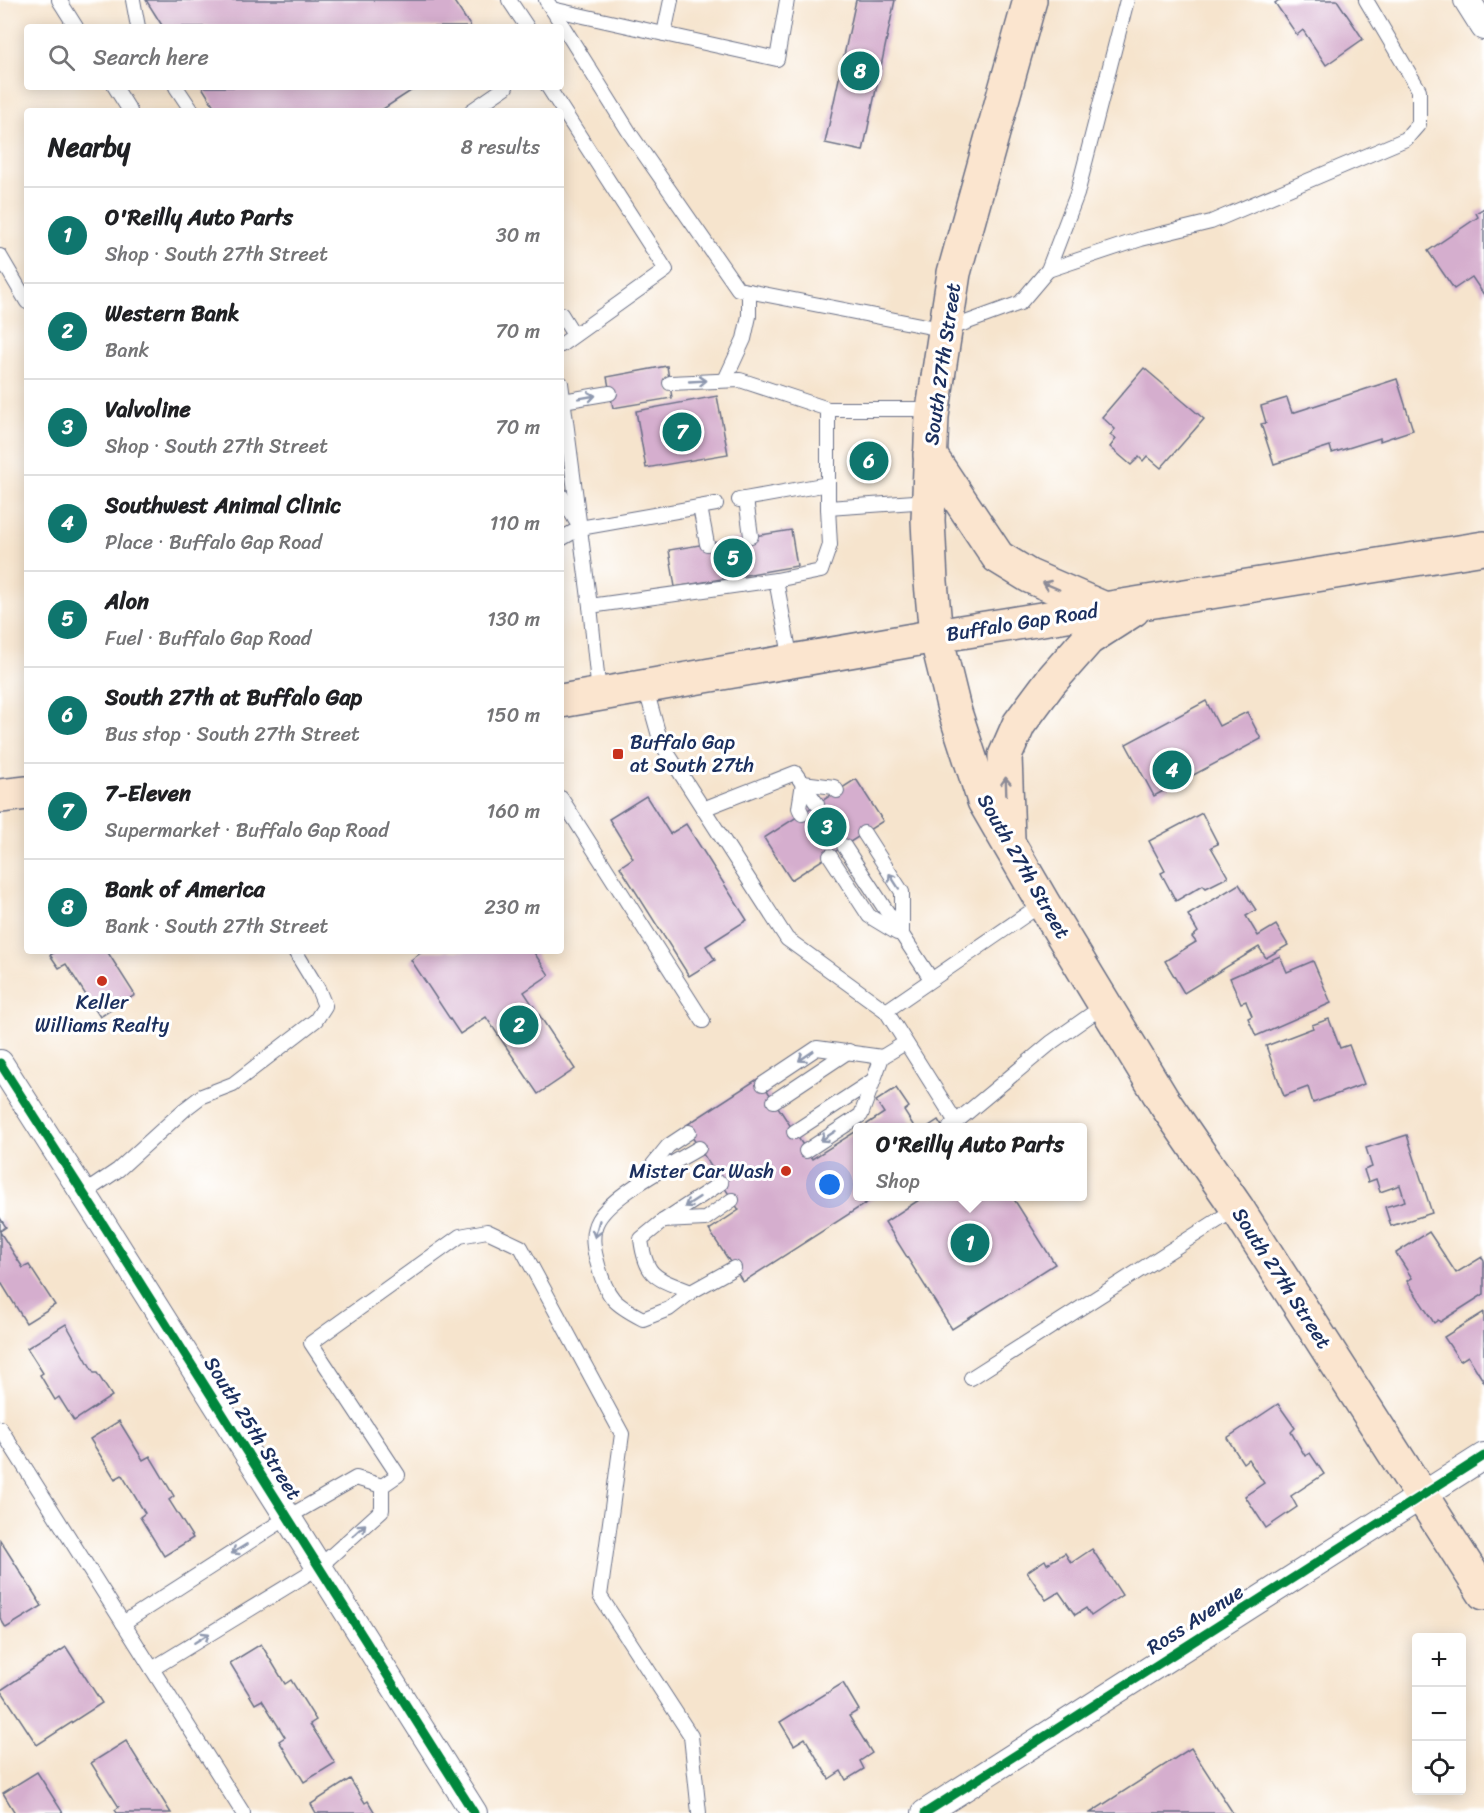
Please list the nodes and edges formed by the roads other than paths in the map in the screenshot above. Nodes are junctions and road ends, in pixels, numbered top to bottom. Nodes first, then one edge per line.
1 (59, 0) edge
2 (133, 0) edge
3 (510, 0) edge
4 (670, 0) edge
5 (787, 0) edge
6 (1030, 0) edge
7 (1127, 0) edge
8 (1366, 0) edge
9 (1467, 0) edge
10 (549, 5) edge
11 (74, 24) edge
12 (137, 24) edge
13 (525, 24) edge
14 (561, 24) edge
15 (1484, 27) edge
16 (564, 29) edge
17 (664, 34) junction
18 (116, 90) edge
19 (178, 90) edge
20 (502, 90) edge
21 (550, 90) edge
22 (128, 108) edge
23 (190, 108) edge
24 (475, 108) edge
25 (562, 108) edge
26 (564, 112) edge
27 (0, 256) edge
28 (1048, 270) junction
29 (749, 291) junction
30 (24, 297) edge
31 (564, 319) edge
32 (946, 330) junction
33 (574, 335) junction
34 (564, 343) edge
35 (725, 380) junction
36 (670, 382) dead end
37 (610, 393) dead end
38 (564, 401) edge
39 (564, 408) edge
40 (933, 408) junction
41 (828, 409) junction
42 (930, 454) junction
43 (828, 484) junction
44 (564, 500) edge
45 (929, 501) junction
46 (716, 504) dead end
47 (700, 507) junction
48 (828, 508) junction
49 (580, 528) junction
50 (751, 536) dead end
51 (564, 537) edge
52 (707, 544) dead end
53 (1484, 548) edge
54 (776, 580) junction
55 (1144, 603) junction
56 (590, 606) junction
57 (1105, 609) junction
58 (936, 636) junction
59 (791, 661) junction
60 (645, 686) junction
61 (599, 694) junction
62 (564, 700) edge
63 (802, 783) junction
64 (837, 791) dead end
65 (24, 793) edge
66 (0, 796) edge
67 (564, 803) edge
68 (817, 804) dead end
69 (703, 808) junction
70 (802, 814) dead end
71 (864, 833) dead end
72 (1008, 844) junction
73 (844, 846) dead end
74 (830, 856) dead end
75 (1043, 903) junction
76 (902, 935) junction
77 (297, 954) edge
78 (931, 979) junction
79 (1106, 1004) junction
80 (886, 1011) junction
81 (703, 1022) dead end
82 (905, 1042) junction
83 (849, 1051) junction
84 (882, 1058) junction
85 (0, 1063) edge
86 (872, 1082) junction
87 (763, 1084) dead end
88 (774, 1101) dead end
89 (952, 1123) edge
90 (955, 1123) edge
91 (689, 1132) dead end
92 (794, 1132) dead end
93 (699, 1148) dead end
94 (806, 1151) dead end
95 (721, 1183) dead end
96 (635, 1187) junction
97 (84, 1193) junction
98 (732, 1200) dead end
99 (1237, 1208) junction
100 (663, 1221) junction
101 (734, 1268) dead end
102 (692, 1292) junction
103 (970, 1378) dead end
104 (0, 1428) edge
105 (1484, 1456) edge
106 (382, 1486) junction
107 (1421, 1496) junction
108 (288, 1517) junction
109 (319, 1567) junction
110 (1484, 1593) edge
111 (123, 1623) junction
112 (152, 1669) junction
113 (243, 1813) edge
114 (474, 1813) edge
115 (699, 1813) edge
116 (925, 1813) edge

1 - 11 lane
2 - 12 lane
3 - 13 lane
4 - 17 lane
5 - 17 lane
6 - 32 main road, South 27th Street
7 - 28 lane
8 - 28 lane
9 - 15 street
10 - 14 lane
10 - 17 lane
16 - 29 lane
18 - 22 lane
19 - 23 lane
20 - 24 lane
21 - 25 lane
26 - 33 lane
27 - 30 lane
28 - 32 lane
29 - 32 lane
29 - 35 lane
31 - 33 lane
32 - 40 main road, South 27th Street
33 - 34 lane
36 -> 35 lane
35 - 41 lane
38 -> 37 lane
39 - 49 lane
40 - 41 lane
40 - 42 main road, South 27th Street
41 - 43 lane
42 - 45 main road, South 27th Street
57 -> 42 main road
43 - 48 lane
43 - 50 lane
44 - 49 lane
45 - 48 lane
45 - 58 main road, South 27th Street
46 - 47 lane
47 - 49 lane
47 - 52 lane
48 - 54 lane
49 - 51 lane
49 - 56 lane
53 - 55 main road, Buffalo Gap Road
54 - 56 lane
54 - 59 lane
55 - 57 main road, Buffalo Gap Road
72 -> 55 main road
56 - 61 lane
57 - 58 main road, Buffalo Gap Road
58 - 59 main road, Buffalo Gap Road
58 - 72 main road, South 27th Street
59 - 60 main road, Buffalo Gap Road
60 - 61 main road, Buffalo Gap Road
60 - 69 lane
61 - 62 main road, Buffalo Gap Road
63 - 64 lane
63 - 68 lane
63 - 69 lane
63 - 70 lane
65 - 66 main road
67 - 81 lane
69 - 80 lane
76 -> 71 lane
72 - 75 main road, South 27th Street
73 - 76 lane
74 - 76 lane
75 - 78 lane
75 - 79 main road, South 27th Street
76 - 78 lane
77 - 97 lane
78 - 80 lane
79 - 90 lane
79 - 99 main road, South 27th Street
80 - 82 lane
82 - 84 lane
82 - 89 lane
83 - 84 lane
83 -> 87 lane
83 - 88 lane
84 - 86 lane
85 - 97 street, South 25th Street
86 - 92 lane
86 -> 94 lane
91 - 96 lane
93 - 96 lane
95 -> 100 lane
96 -> 102 lane
97 - 108 street, South 25th Street
98 - 100 lane
99 - 103 lane
99 - 107 main road, South 27th Street
100 - 102 lane
101 - 102 lane
104 - 111 lane
105 - 107 street, Ross Avenue
106 - 108 lane
109 -> 106 lane
106 - 115 lane
107 - 110 main road, South 27th Street
107 - 116 street, Ross Avenue
108 - 109 street, South 25th Street
108 -> 111 lane
112 -> 109 lane
109 - 114 street, South 25th Street
111 - 112 lane
112 - 113 lane

